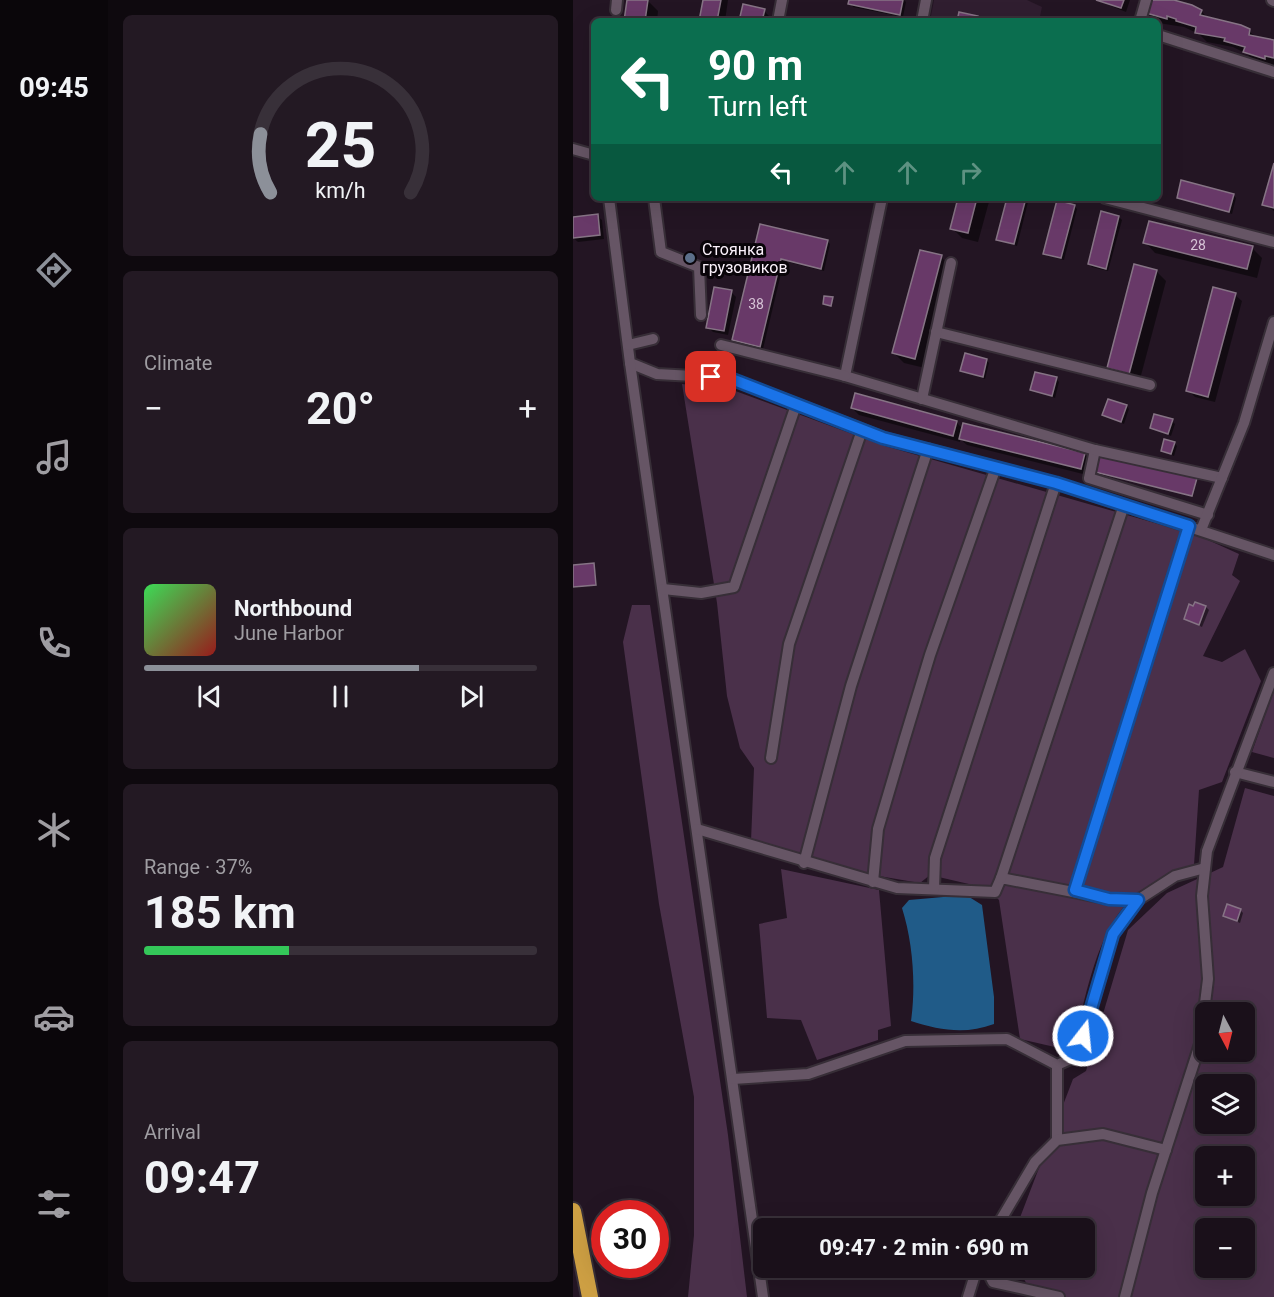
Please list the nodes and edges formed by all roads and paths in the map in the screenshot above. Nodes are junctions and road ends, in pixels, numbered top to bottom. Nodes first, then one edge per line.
1 (782, 0) edge
2 (926, 0) edge
3 (1146, 0) edge
4 (779, 18) edge
5 (923, 18) edge
6 (1141, 18) edge
7 (1161, 36) edge
8 (1274, 72) edge
9 (573, 149) edge
10 (591, 154) edge
11 (609, 201) edge
12 (654, 201) edge
13 (881, 201) edge
14 (1117, 201) edge
15 (1274, 242) edge
16 (951, 263) dead end
17 (701, 315) dead end
18 (1274, 322) edge
19 (936, 332) junction
20 (653, 339) dead end
21 (628, 345) junction
22 (721, 345) dead end
23 (630, 363) junction
24 (845, 376) junction
25 (1150, 384) dead end
26 (922, 399) junction
27 (796, 405) junction
28 (861, 430) junction
29 (928, 449) junction
30 (1095, 450) junction
31 (996, 467) junction
32 (1222, 478) junction
33 (1056, 483) junction
34 (1124, 505) junction
35 (1208, 514) junction
36 (1189, 526) junction
37 (1201, 530) junction
38 (1274, 555) edge
39 (663, 589) junction
40 (1273, 679) edge
41 (771, 758) dead end
42 (1235, 772) junction
43 (1274, 782) edge
44 (697, 829) junction
45 (804, 862) junction
46 (1205, 868) junction
47 (1001, 878) junction
48 (873, 882) junction
49 (934, 889) junction
50 (1075, 890) junction
51 (1138, 900) junction
52 (1057, 1065) junction
53 (733, 1079) junction
54 (1057, 1140) junction
55 (1166, 1150) junction
56 (573, 1211) edge
57 (1002, 1218) edge
58 (974, 1278) edge
59 (991, 1278) edge
60 (590, 1297) edge
61 (763, 1297) edge
62 (968, 1297) edge
63 (1059, 1297) edge
64 (1125, 1297) edge

1 - 4 street
2 - 5 street
3 - 6 street
7 - 8 street
9 - 10 street
11 - 21 street
12 - 17 street
13 - 24 street
14 - 15 street
16 - 19 street
18 - 32 street
19 - 25 street
19 - 26 street
20 - 21 street
21 - 23 street
22 - 24 street
23 - 27 street
23 - 39 street
24 - 26 street
26 - 30 street
27 - 28 street
27 - 39 street
28 - 29 street
28 - 41 street
29 - 31 street
29 - 45 street
30 - 32 street
30 - 35 street
31 - 33 street
31 - 48 street
32 - 35 street
33 - 34 street
33 - 49 street
34 - 36 street
34 - 47 street
35 - 37 street
36 - 37 street
36 - 50 street
37 - 38 street
39 - 44 street
40 - 42 street
42 - 43 street
42 - 46 street
44 - 45 street
44 - 53 street
45 - 48 street
46 - 51 street
46 - 55 street
47 - 49 street
47 - 50 street
48 - 49 street
50 - 51 street
51 - 52 street
52 - 53 street
52 - 54 street
53 - 61 street
54 - 55 street
54 - 57 street
55 - 64 street
56 - 60 highway
58 - 62 street
59 - 63 street

